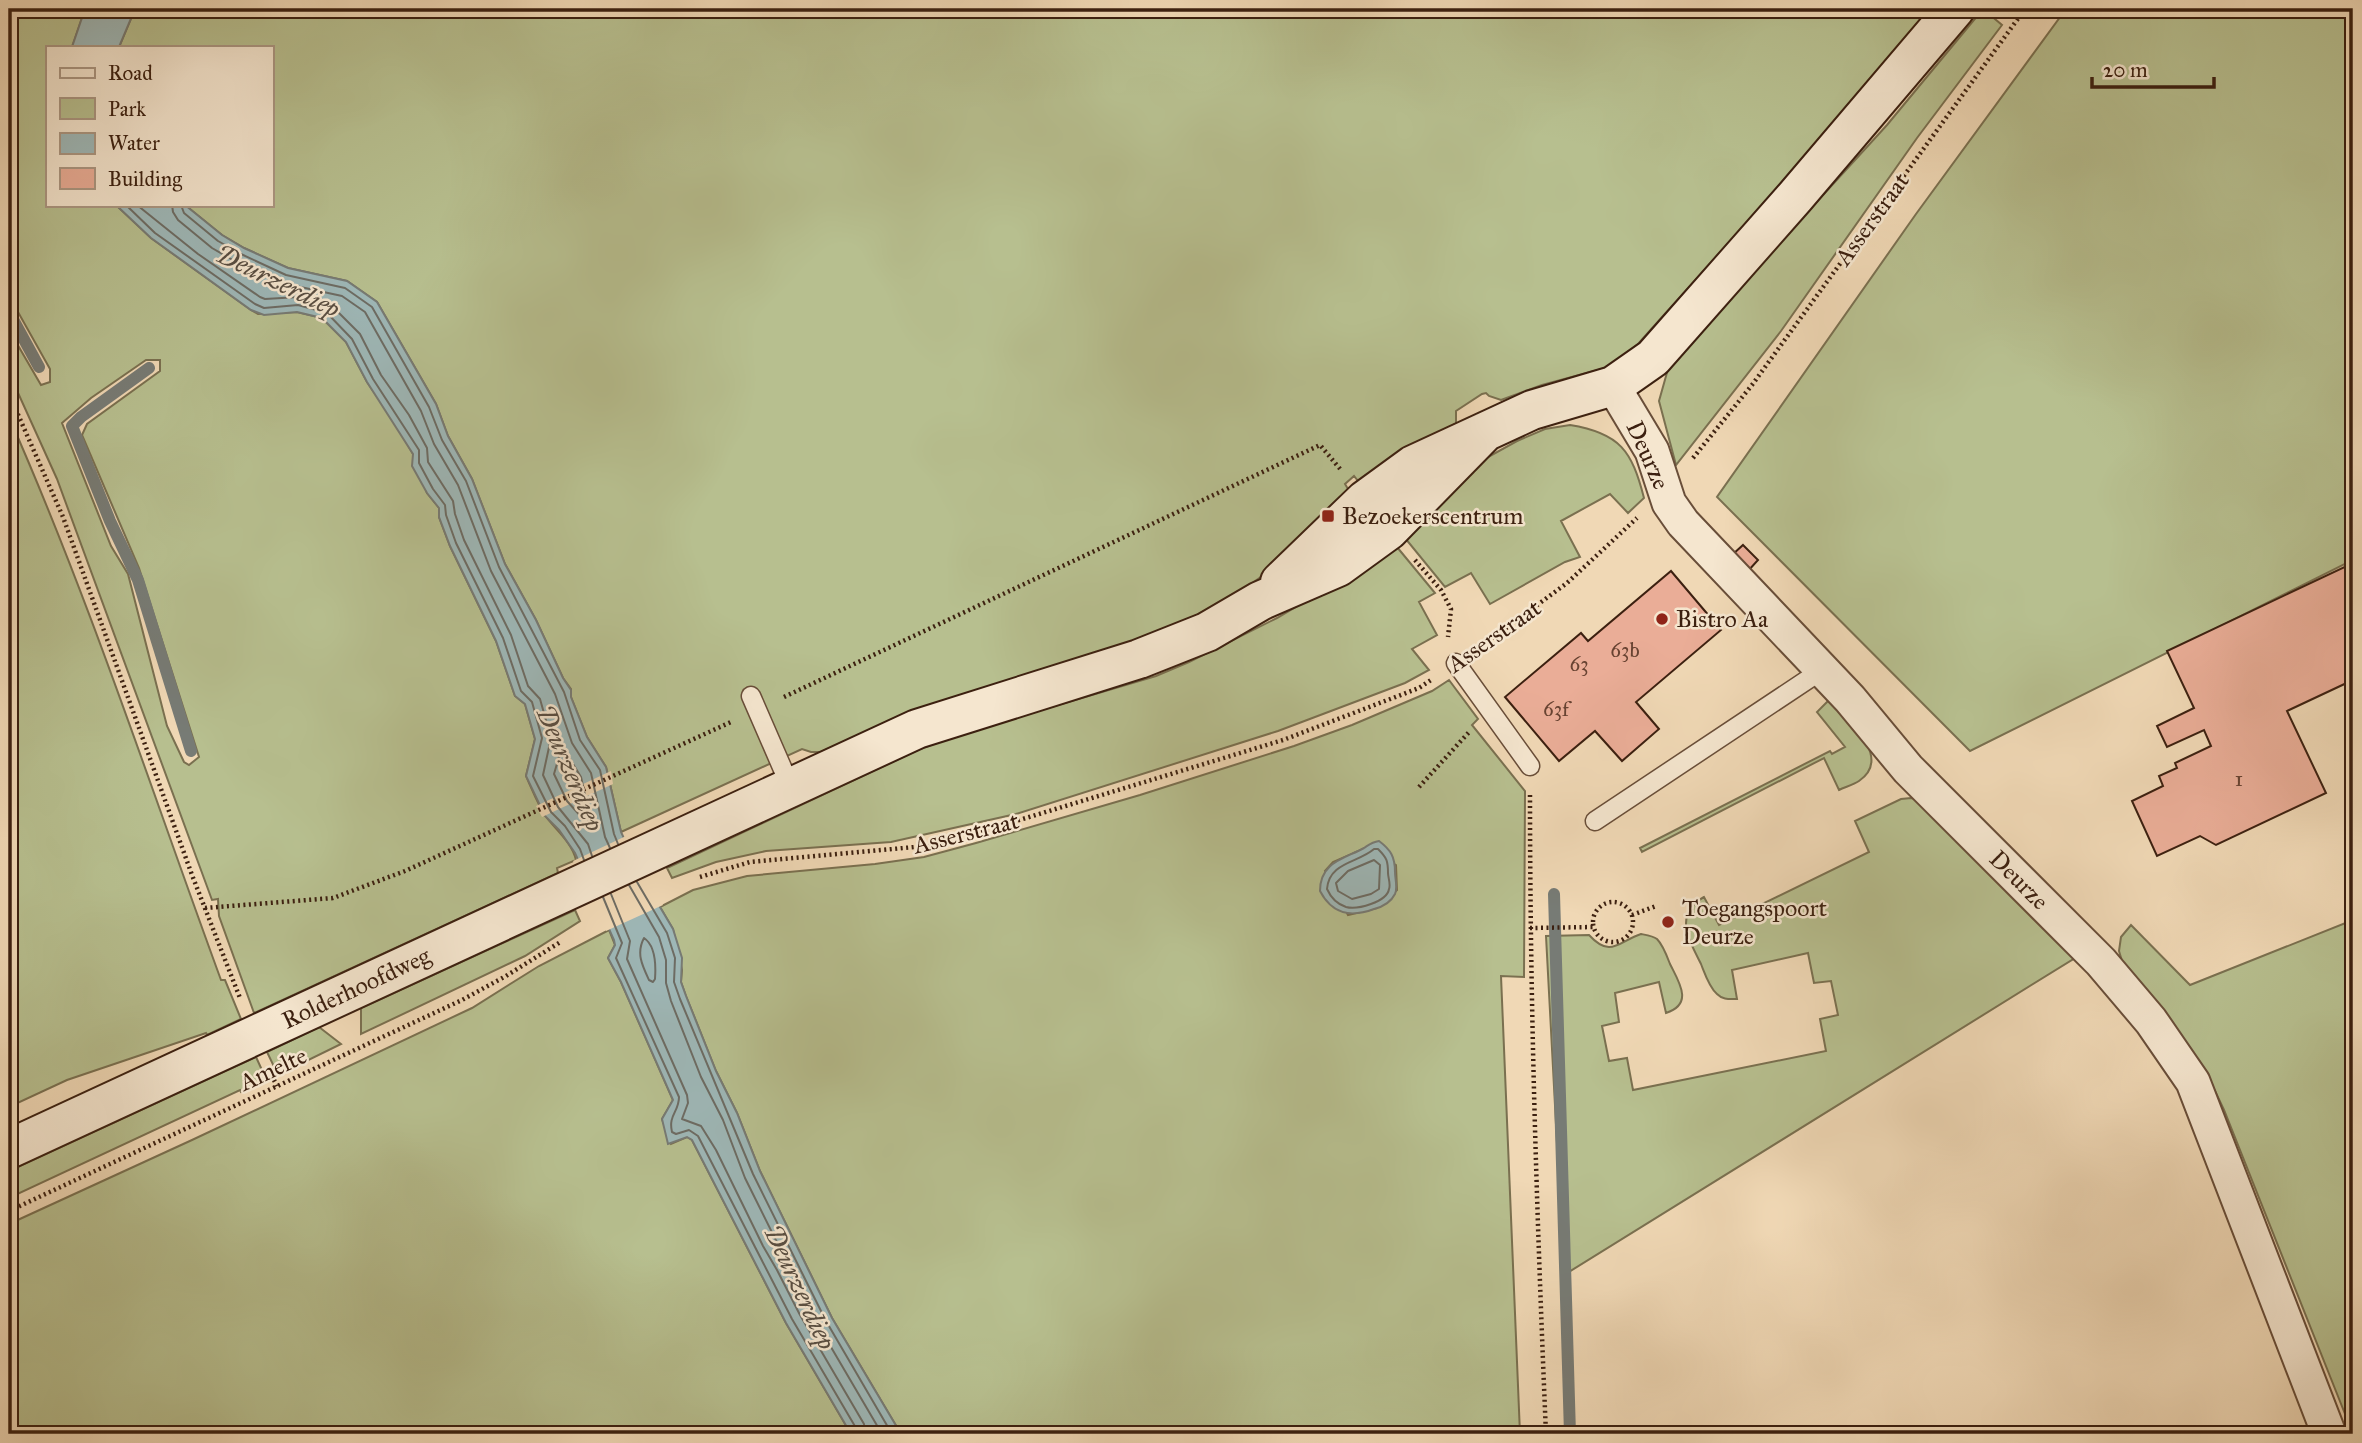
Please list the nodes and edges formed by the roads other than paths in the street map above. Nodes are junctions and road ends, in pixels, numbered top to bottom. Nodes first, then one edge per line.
1 (1955, 9) edge
2 (1613, 386) junction
3 (1485, 432) junction
4 (1260, 601) junction
5 (1456, 663) road end
6 (1822, 670) junction
7 (751, 696) dead end
8 (1531, 766) road end
9 (791, 788) junction
10 (1595, 821) dead end
11 (9, 1149) edge
12 (2329, 1434) edge

1 - 2 main road
2 - 3 main road
2 - 6 street, Deurze
3 - 4 main road
3 - 4 main road
4 - 9 main road
5 - 8 lane
6 - 10 lane
6 - 12 street, Deurze
7 - 9 lane
9 - 11 main road, Rolderhoofdweg

